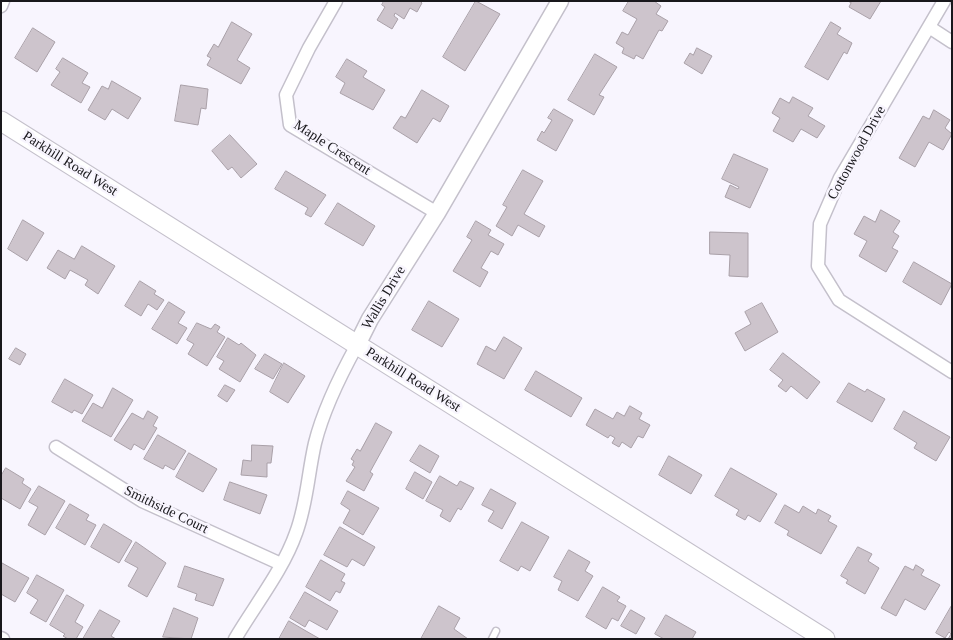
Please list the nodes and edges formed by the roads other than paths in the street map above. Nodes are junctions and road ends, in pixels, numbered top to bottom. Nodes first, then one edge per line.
1 (3, 1) edge
2 (336, 1) edge
3 (560, 1) edge
4 (944, 1) edge
5 (1, 6) edge
6 (929, 28) junction
7 (952, 42) edge
8 (1, 121) edge
9 (437, 213) junction
10 (357, 345) junction
11 (952, 372) edge
12 (56, 448) dead end
13 (281, 564) junction
14 (496, 631) dead end
15 (235, 639) edge
16 (492, 639) edge
17 (825, 639) edge

1 - 5 street
2 - 9 street, Maple Crescent
3 - 9 street, Wallis Drive
4 - 6 street, Cottonwood Drive
6 - 7 street
6 - 11 street, Cottonwood Drive
8 - 10 main road, Parkhill Road West
9 - 10 street, Wallis Drive
10 - 13 street, Wallis Drive
10 - 17 main road, Parkhill Road West
12 - 13 street, Smithside Court
13 - 15 street, Wallis Drive
14 - 16 lane

